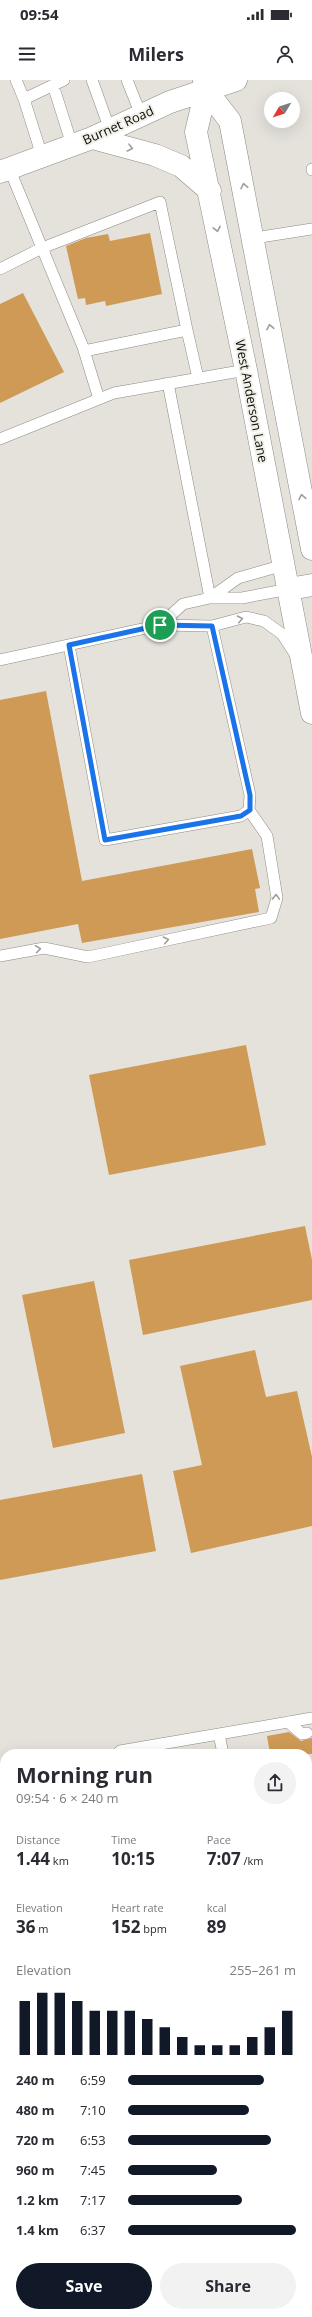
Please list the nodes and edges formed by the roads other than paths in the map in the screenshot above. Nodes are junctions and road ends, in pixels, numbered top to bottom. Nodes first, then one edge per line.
1 (16, 80) edge
2 (64, 80) edge
3 (92, 80) edge
4 (127, 80) edge
5 (236, 80) edge
6 (53, 85) junction
7 (205, 85) edge
8 (24, 99) junction
9 (141, 115) junction
10 (91, 138) junction
11 (42, 156) junction
12 (4, 170) edge
13 (210, 191) junction
14 (312, 229) edge
15 (254, 238) junction
16 (42, 248) junction
17 (0, 269) edge
18 (187, 330) junction
19 (84, 351) junction
20 (246, 370) junction
21 (198, 378) junction
22 (168, 383) junction
23 (99, 399) junction
24 (0, 439) edge
25 (312, 549) edge
26 (312, 558) edge
27 (284, 565) junction
28 (312, 585) edge
29 (289, 589) junction
30 (210, 598) junction
31 (160, 625) junction
32 (212, 626) junction
33 (69, 645) junction
34 (0, 660) edge
35 (303, 665) junction
36 (312, 713) edge
37 (250, 810) junction
38 (0, 956) edge
39 (312, 1718) edge
40 (288, 1722) junction
41 (307, 1733) dead end
42 (219, 1734) junction
43 (132, 1749) edge
44 (222, 1749) edge

1 - 8 lane
2 - 6 lane
3 - 10 lane
4 - 9 lane
5 - 7 main road, Burnet Road
6 - 8 lane
6 - 10 lane
7 - 9 main road, Burnet Road
7 - 13 main road, West Anderson Lane
15 -> 7 main road
8 - 11 lane
9 - 10 main road, Burnet Road
10 - 11 main road, Burnet Road
10 -> 13 main road
11 - 12 main road, Burnet Road
12 - 16 lane
13 -> 20 main road, West Anderson Lane
14 - 15 lane
25 -> 15 main road
16 - 17 lane
16 - 18 lane
16 - 19 lane
18 - 19 lane
18 - 21 lane
19 - 23 lane
20 - 21 lane
20 - 27 main road, West Anderson Lane
21 - 22 lane
22 - 23 lane
22 - 30 lane
23 - 24 lane
26 - 27 main road
27 - 29 main road, West Anderson Lane
27 - 30 lane
28 - 29 main road
29 - 30 lane
29 - 35 main road, West Anderson Lane
30 - 31 lane
31 - 32 lane
31 - 33 lane
32 -> 35 lane
32 - 37 lane
33 - 34 lane
33 - 37 lane
35 - 36 main road, West Anderson Lane
38 -> 37 lane
39 - 40 lane
40 - 41 lane
40 - 42 lane
42 - 43 lane
42 - 44 lane

